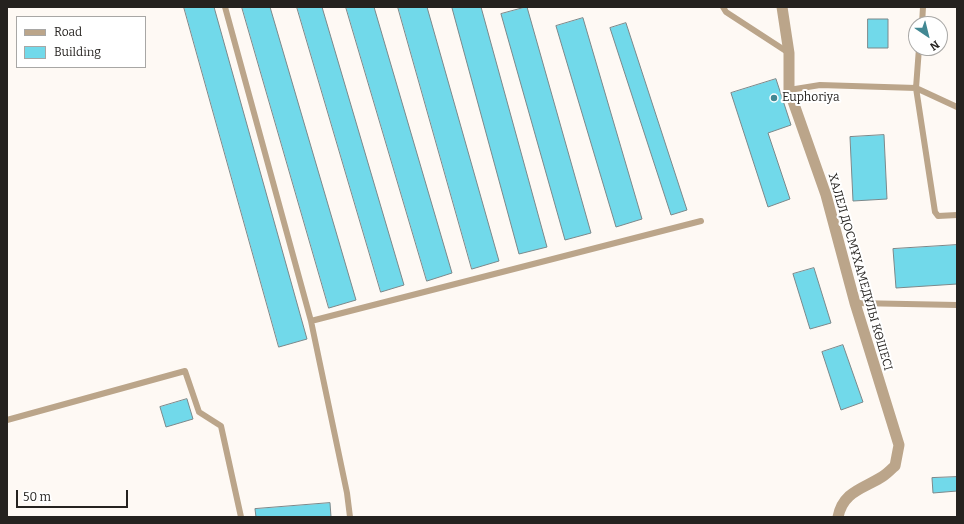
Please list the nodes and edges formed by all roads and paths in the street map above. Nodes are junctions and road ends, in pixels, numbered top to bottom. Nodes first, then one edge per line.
1 (225, 7) edge
2 (723, 7) edge
3 (782, 7) edge
4 (789, 53) junction
5 (918, 56) edge
6 (916, 88) junction
7 (788, 90) junction
8 (957, 107) edge
9 (957, 215) edge
10 (701, 221) dead end
11 (855, 304) junction
12 (957, 305) edge
13 (311, 321) junction
14 (7, 420) edge
15 (241, 517) edge
16 (350, 517) edge
17 (838, 517) edge

1 - 13 lane
2 - 4 lane
3 - 4 street, ХАЛЕЛ ДОСМҰХАМЕДҰЛЫ КӨШЕСІ
4 - 7 street, ХАЛЕЛ ДОСМҰХАМЕДҰЛЫ КӨШЕСІ
5 - 6 lane
6 - 7 lane
6 - 8 lane
6 - 9 lane
7 - 11 street, ХАЛЕЛ ДОСМҰХАМЕДҰЛЫ КӨШЕСІ
10 - 13 lane
11 - 12 lane
11 - 17 street, ХАЛЕЛ ДОСМҰХАМЕДҰЛЫ КӨШЕСІ
13 - 16 lane
14 - 15 lane

